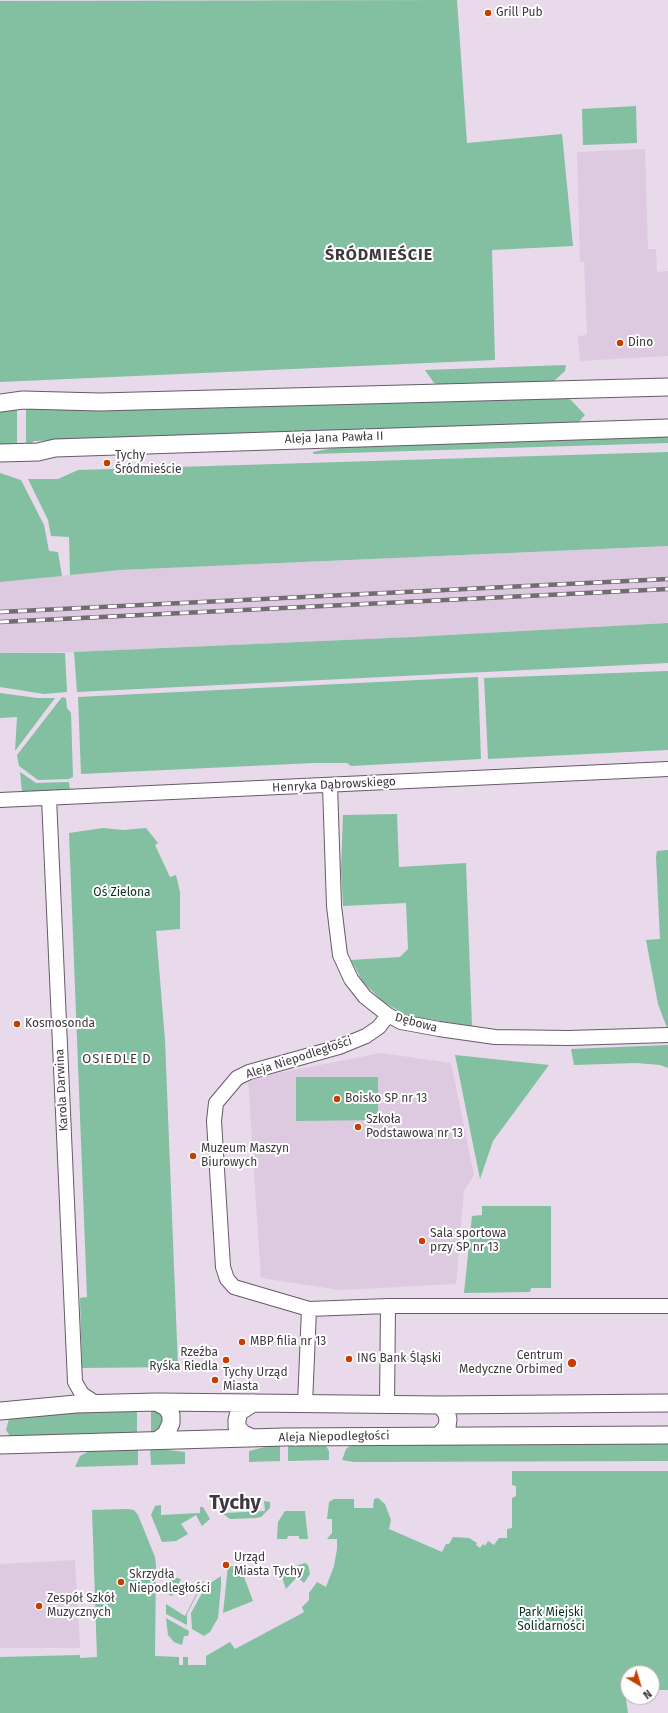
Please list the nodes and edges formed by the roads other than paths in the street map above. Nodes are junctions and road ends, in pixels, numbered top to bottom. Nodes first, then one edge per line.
1 (668, 387) edge
2 (0, 403) edge
3 (668, 428) edge
4 (0, 453) edge
5 (668, 769) edge
6 (330, 785) junction
7 (49, 798) junction
8 (0, 800) edge
9 (388, 1015) junction
10 (668, 1035) edge
11 (388, 1306) junction
12 (668, 1306) edge
13 (309, 1309) junction
14 (75, 1382) junction
15 (157, 1402) junction
16 (252, 1403) junction
17 (668, 1403) edge
18 (97, 1404) junction
19 (305, 1404) junction
20 (387, 1404) junction
21 (440, 1405) junction
22 (57, 1406) junction
23 (2, 1412) edge
24 (668, 1435) edge
25 (439, 1436) junction
26 (252, 1438) junction
27 (158, 1440) junction
28 (3, 1443) edge

1 - 2 street
3 - 4 street, Aleja Jana Pawła II
5 - 6 street, Henryka Dąbrowskiego
6 - 7 street, Henryka Dąbrowskiego
6 - 9 street, Dębowa
7 - 8 street, Henryka Dąbrowskiego
7 - 14 street, Karola Darwina
9 - 10 street, Dębowa
9 - 13 street, Aleja Niepodległości
11 - 12 street, Aleja Niepodległości
11 - 13 street, Aleja Niepodległości
11 - 20 street
13 - 19 street
14 - 18 street
14 - 22 street
15 - 16 street
15 - 18 street
15 - 27 street
16 - 19 street
16 - 26 street
17 - 21 street
18 - 22 street
19 - 20 street
20 - 21 street
21 - 25 street
22 - 23 street
24 - 25 street, Aleja Niepodległości
25 - 26 street, Aleja Niepodległości
26 - 27 street, Aleja Niepodległości
27 - 28 street, Aleja Niepodległości

